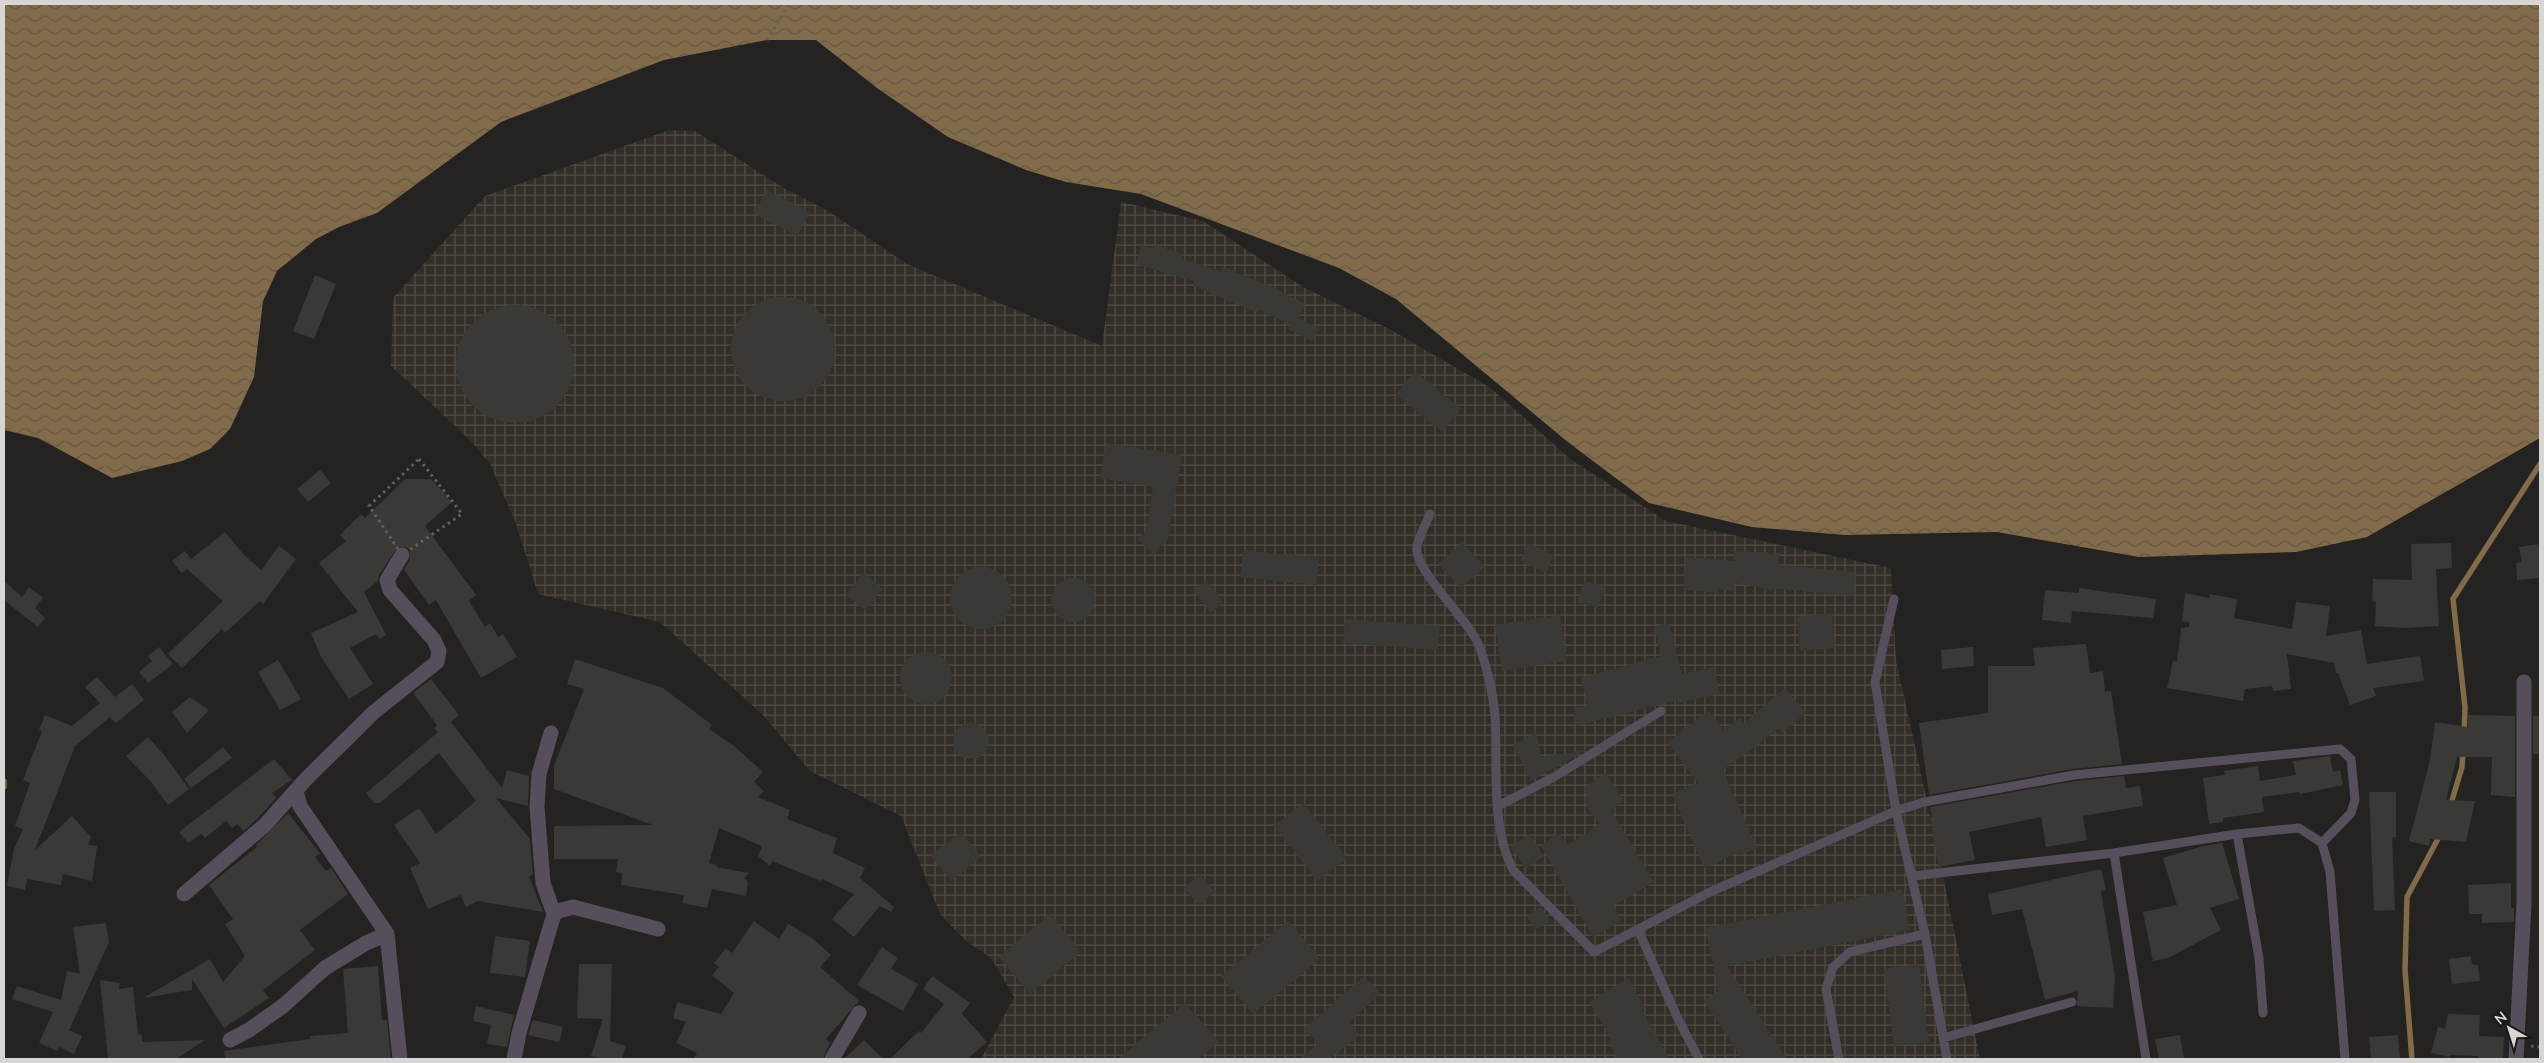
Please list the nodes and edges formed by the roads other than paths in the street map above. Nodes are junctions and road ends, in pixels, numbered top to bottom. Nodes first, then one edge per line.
1 (1430, 514) dead end
2 (402, 555) road end
3 (1894, 599) dead end
4 (2524, 682) dead end
5 (1661, 711) dead end
6 (551, 733) dead end
7 (296, 791) junction
8 (1498, 806) junction
9 (1896, 811) junction
10 (2237, 834) junction
11 (2322, 843) junction
12 (2114, 853) junction
13 (1913, 876) junction
14 (184, 894) dead end
15 (554, 914) junction
16 (658, 929) dead end
17 (1638, 930) junction
18 (387, 934) junction
19 (1925, 934) junction
20 (2072, 1002) dead end
21 (859, 1013) dead end
22 (2263, 1013) dead end
23 (1943, 1038) junction
24 (230, 1040) dead end
25 (400, 1059) edge
26 (514, 1059) edge
27 (832, 1059) edge
28 (1699, 1059) edge
29 (1839, 1059) edge
30 (1947, 1059) edge
31 (2146, 1059) edge
32 (2345, 1059) edge
33 (2516, 1059) edge

1 - 8 lane
2 - 7 street
3 - 9 lane
4 - 33 street
5 - 8 lane
6 - 15 street
7 - 14 street
7 - 18 street
8 - 17 lane
9 - 11 lane
9 - 13 lane
9 - 17 lane
10 - 11 lane
10 - 12 lane
10 - 22 lane
11 - 32 lane
12 - 13 lane
12 - 31 lane
13 - 19 lane
15 - 16 street
15 - 26 street
17 - 28 lane
18 - 24 street
18 - 25 street
19 - 23 lane
19 - 29 lane
20 - 23 lane
21 - 27 street
23 - 30 lane

